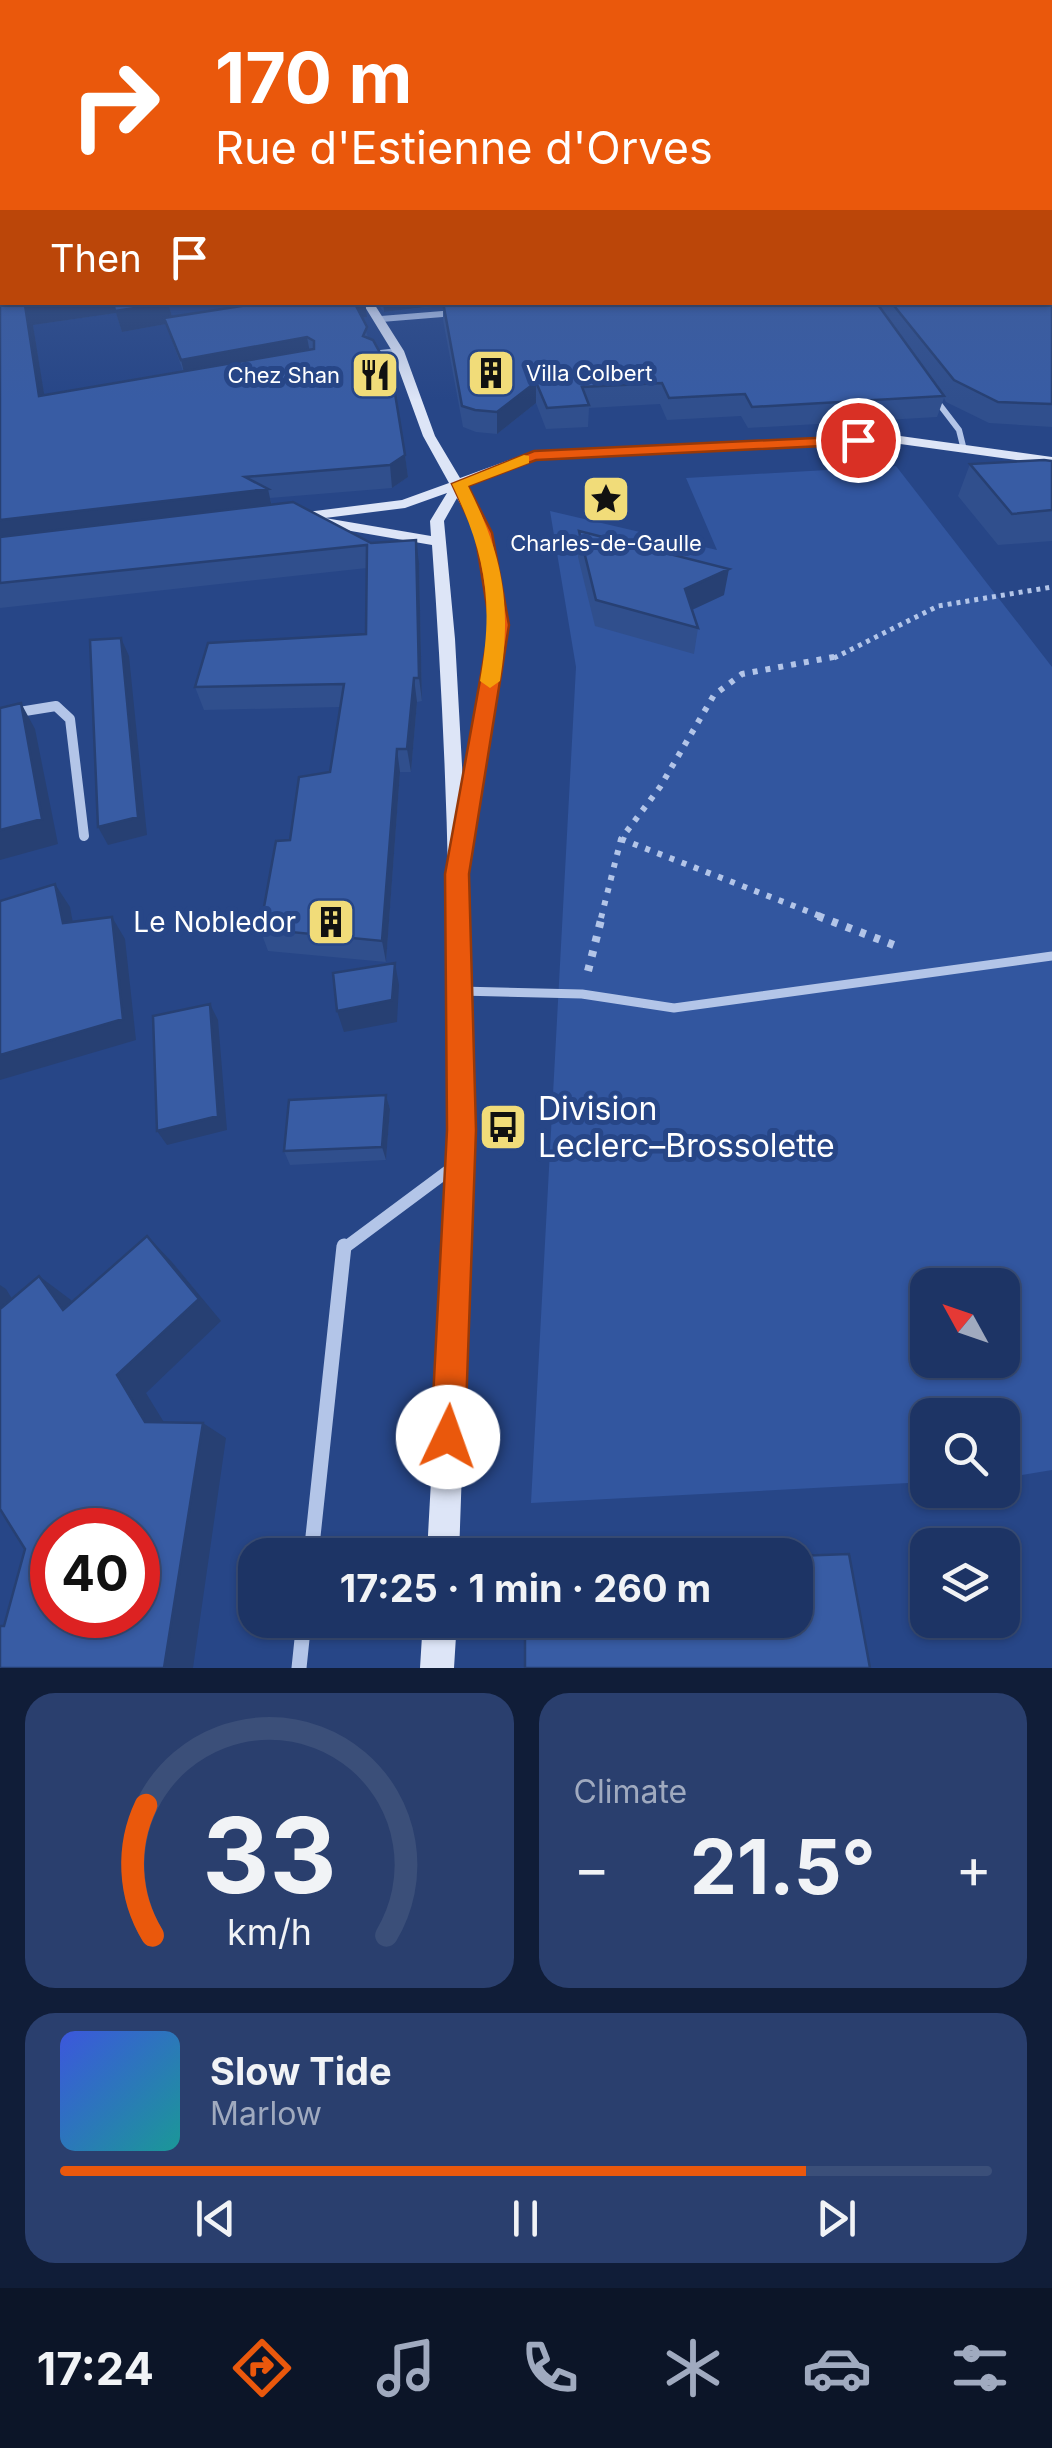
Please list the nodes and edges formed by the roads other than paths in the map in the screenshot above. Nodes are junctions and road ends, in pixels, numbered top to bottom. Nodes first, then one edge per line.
1 (370, 305) edge
2 (473, 312) edge
3 (381, 320) junction
4 (398, 351) junction
5 (372, 354) edge
6 (923, 382) edge
7 (963, 446) junction
8 (1052, 461) edge
9 (460, 484) junction
10 (291, 518) junction
11 (272, 520) edge
12 (439, 542) junction
13 (0, 715) edge
14 (84, 836) dead end
15 (457, 874) junction
16 (1052, 956) edge
17 (456, 990) junction
18 (460, 1162) junction
19 (312, 1538) edge
20 (443, 1538) edge
21 (302, 1638) edge
22 (439, 1638) edge
23 (298, 1668) edge
24 (437, 1668) edge

1 - 3 street
2 - 3 street
3 - 4 street
4 - 5 street
4 - 9 street
6 - 7 street
7 - 8 street
7 - 9 street
9 - 10 street
9 - 12 street
9 - 15 street
10 - 11 street
10 - 12 street
12 - 15 street
13 - 14 street
15 - 17 street
16 - 17 lane
17 - 18 street
18 - 19 street
18 - 20 street
21 - 23 street
22 - 24 street

